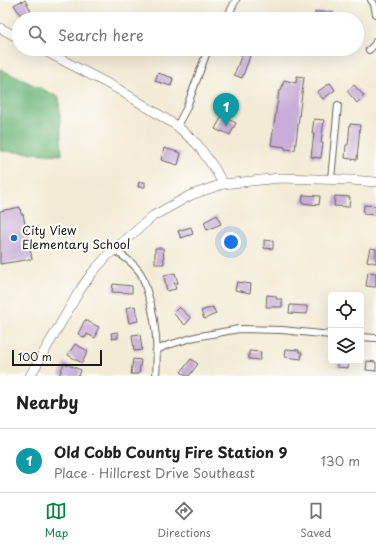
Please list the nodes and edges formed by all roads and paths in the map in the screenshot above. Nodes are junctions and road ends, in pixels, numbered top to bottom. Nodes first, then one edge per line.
1 (236, 0) edge
2 (371, 0) edge
3 (230, 12) edge
4 (376, 14) edge
5 (0, 28) edge
6 (12, 34) edge
7 (376, 41) edge
8 (369, 50) dead end
9 (54, 56) edge
10 (205, 56) edge
11 (338, 106) dead end
12 (177, 126) junction
13 (331, 179) junction
14 (376, 182) edge
15 (223, 184) junction
16 (113, 250) junction
17 (328, 335) edge
18 (364, 337) edge
19 (376, 338) edge
20 (156, 351) junction
21 (30, 376) edge
22 (156, 376) edge

1 - 3 street
2 - 4 street
5 - 6 street
7 - 8 street
9 - 12 street
10 - 12 street
11 - 13 street
12 - 15 street
13 - 14 street
13 - 15 street
15 - 16 street
16 - 20 street
16 - 21 street
17 - 20 street
18 - 19 street
20 - 22 street

